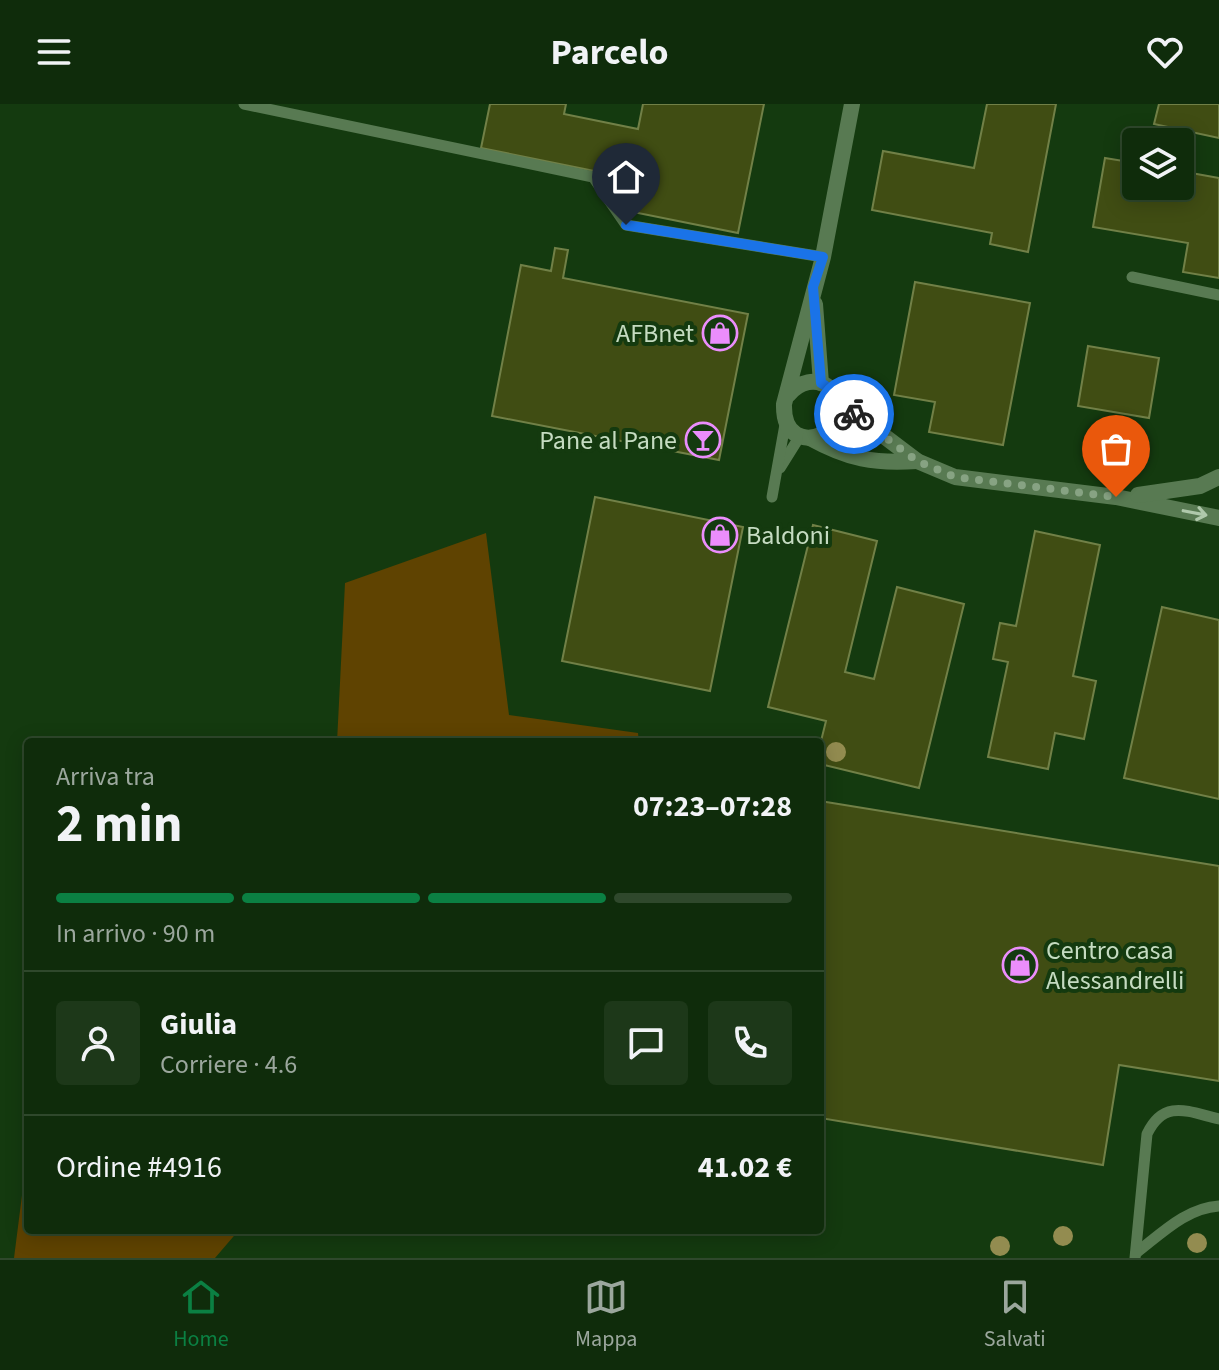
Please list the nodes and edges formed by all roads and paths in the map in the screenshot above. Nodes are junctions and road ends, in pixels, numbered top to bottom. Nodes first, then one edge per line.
1 (244, 104) edge
2 (852, 104) edge
3 (823, 257) junction
4 (1132, 277) dead end
5 (813, 287) junction
6 (1219, 295) edge
7 (821, 383) junction
8 (788, 395) junction
9 (839, 402) junction
10 (786, 419) junction
11 (805, 437) junction
12 (917, 461) junction
13 (777, 472) junction
14 (1219, 477) edge
15 (772, 497) dead end
16 (1116, 497) junction
17 (1219, 518) edge
18 (1219, 1119) edge
19 (1219, 1206) edge
20 (1136, 1256) edge

1 - 3 lane
2 - 3 street
3 - 5 street
4 - 6 lane
5 - 7 street
5 - 8 street
7 - 8 street
7 - 9 street
8 - 10 street
9 - 11 street
9 - 12 street
10 - 11 street
10 - 13 lane
11 - 12 street
11 - 13 lane
12 - 16 street
13 - 15 lane
14 - 16 street
16 -> 17 street
18 - 20 lane
19 - 20 lane

